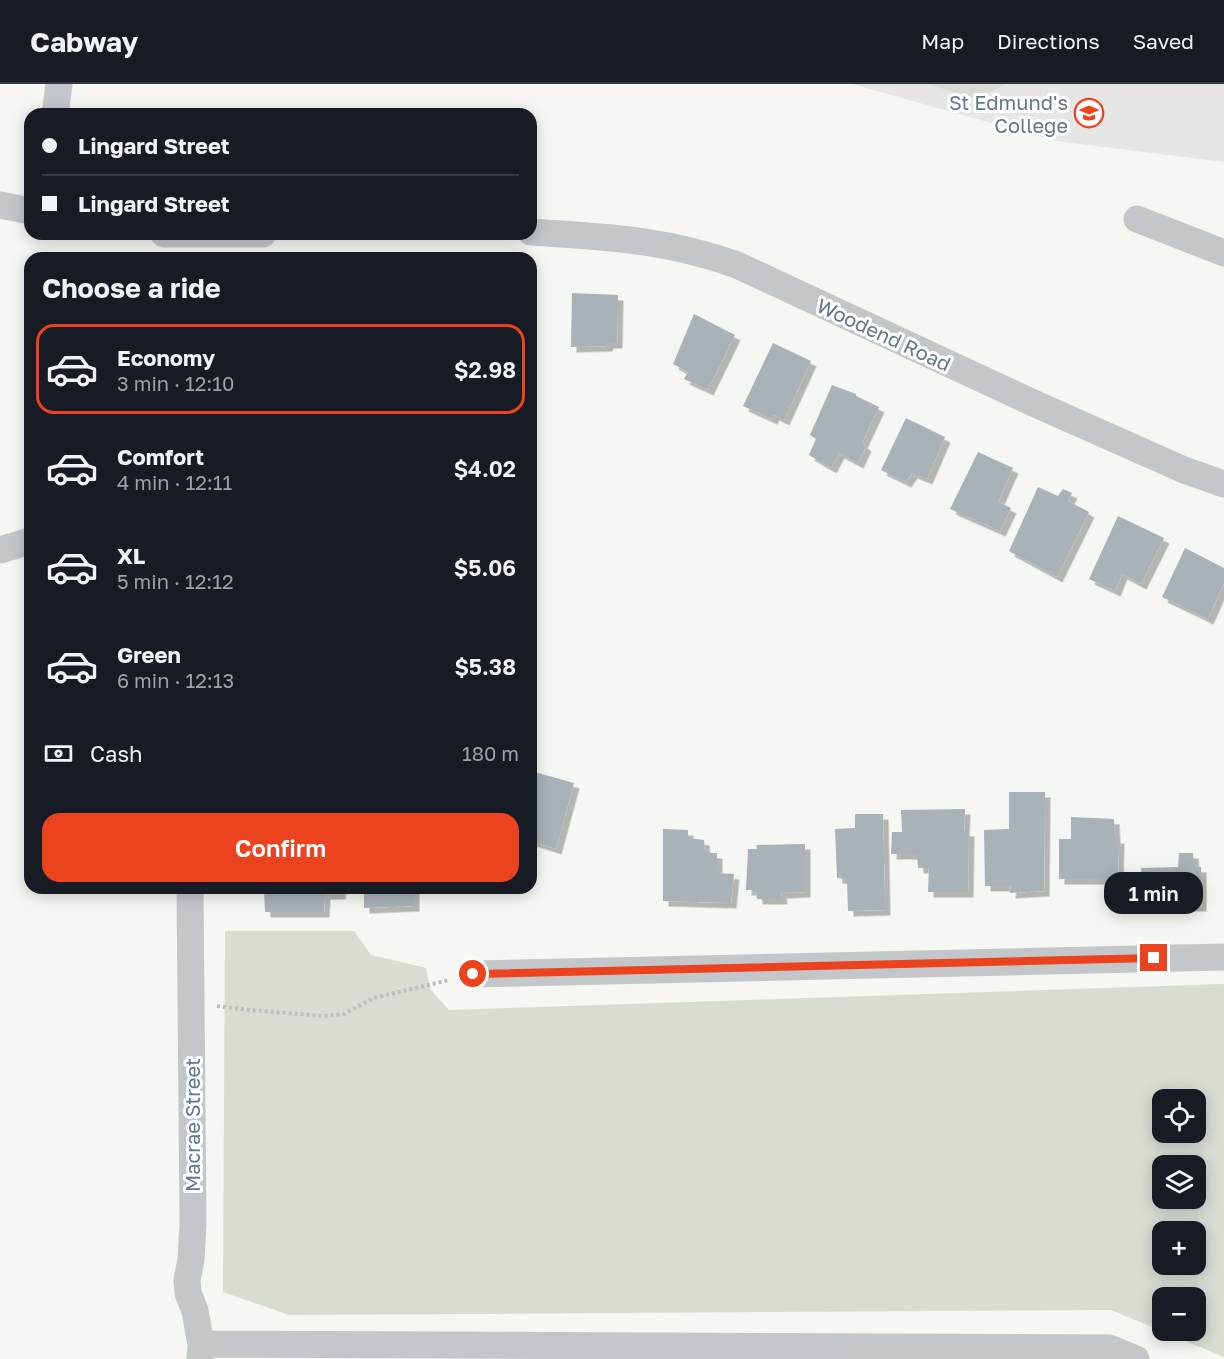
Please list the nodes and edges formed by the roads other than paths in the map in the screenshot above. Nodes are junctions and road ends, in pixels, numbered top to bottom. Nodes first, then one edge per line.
1 (59, 84) edge
2 (56, 108) edge
3 (0, 205) edge
4 (24, 210) edge
5 (1137, 219) dead end
6 (537, 232) edge
7 (1224, 253) edge
8 (1224, 484) edge
9 (24, 543) edge
10 (0, 550) edge
11 (190, 894) edge
12 (1224, 957) edge
13 (473, 974) road end
14 (200, 1351) edge
15 (1136, 1359) edge

1 - 2 street
3 - 4 street
5 - 7 street
6 - 8 street, Woodend Road
9 - 10 street
11 - 14 street, Macrae Street
12 - 13 street
14 - 15 street

